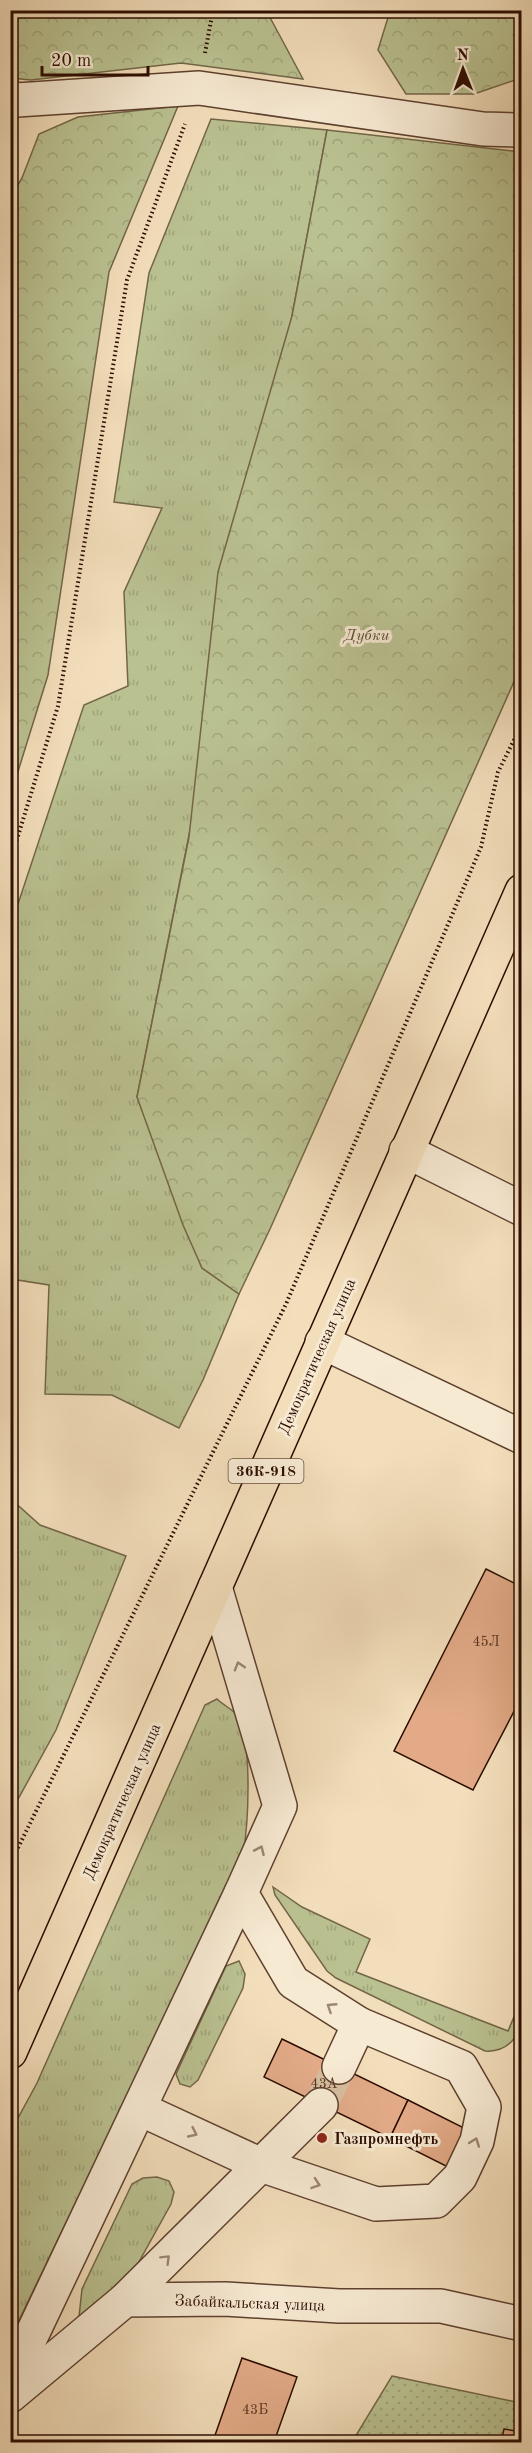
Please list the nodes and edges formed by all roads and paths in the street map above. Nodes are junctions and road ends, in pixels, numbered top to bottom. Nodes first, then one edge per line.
1 (213, 10) edge
2 (199, 88) junction
3 (10, 97) edge
4 (522, 130) edge
5 (522, 724) edge
6 (10, 862) edge
7 (522, 891) edge
8 (406, 1151) junction
9 (522, 1209) edge
10 (322, 1342) junction
11 (522, 1437) edge
12 (215, 1587) junction
13 (10, 1864) edge
14 (241, 1893) junction
15 (359, 2024) junction
16 (10, 2052) edge
17 (339, 2067) tunnel mouth
18 (321, 2105) tunnel mouth
19 (140, 2109) junction
20 (261, 2165) junction
21 (125, 2300) junction
22 (522, 2325) edge
23 (10, 2381) edge
24 (10, 2396) edge

1 - 2 path
2 - 3 street
2 - 4 street
2 - 6 path
5 - 13 path
7 - 8 main road, Демократическая улица / 36К-918
8 - 9 street
8 - 10 main road, Демократическая улица / 36К-918
10 - 11 street
10 - 12 main road, Демократическая улица / 36К-918
14 -> 12 street
12 - 16 main road, Демократическая улица / 36К-918
15 -> 14 street
14 - 19 street
15 - 17 street
20 -> 15 street
18 - 20 street
19 -> 20 street
19 - 23 street
21 -> 20 street
21 - 22 street, Забайкальская улица
21 - 24 street

